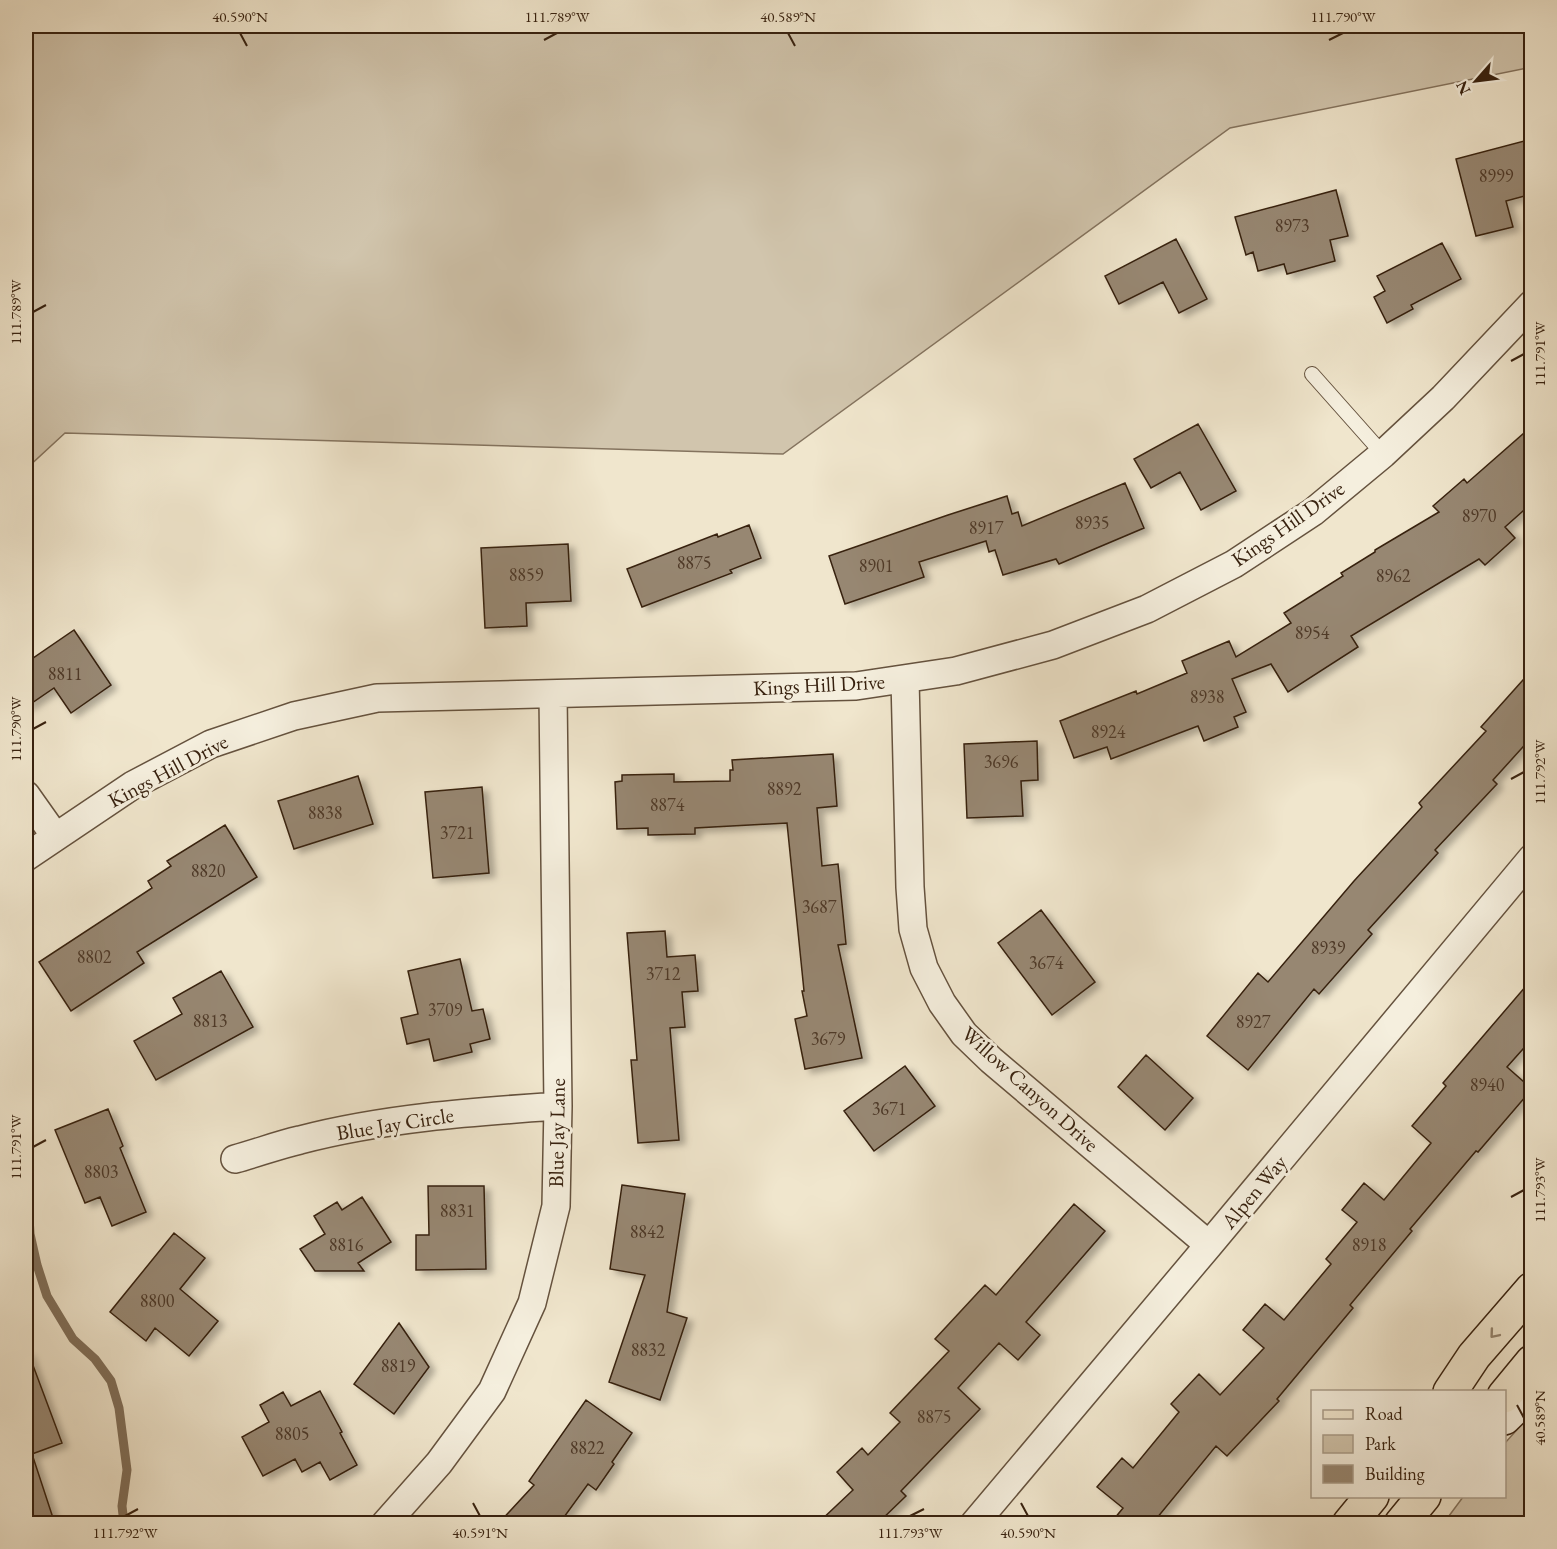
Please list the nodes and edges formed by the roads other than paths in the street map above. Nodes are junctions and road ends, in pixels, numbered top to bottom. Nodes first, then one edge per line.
1 (1532, 304) edge
2 (1312, 374) dead end
3 (1383, 454) junction
4 (905, 680) junction
5 (553, 694) junction
6 (26, 795) edge
7 (55, 836) junction
8 (26, 857) edge
9 (1532, 858) edge
10 (558, 1106) junction
11 (235, 1159) dead end
12 (1209, 1245) junction
13 (1532, 1289) edge
14 (1532, 1322) edge
15 (1532, 1362) edge
16 (1451, 1390) edge
17 (1474, 1390) edge
18 (1532, 1391) edge
19 (1506, 1394) edge
20 (1506, 1416) edge
21 (1371, 1498) edge
22 (1423, 1498) edge
23 (385, 1524) edge
24 (974, 1524) edge
25 (1349, 1524) edge
26 (1401, 1524) edge

1 - 3 street, Kings Hill Drive
2 - 3 lane
3 - 4 street, Kings Hill Drive
4 - 5 street, Kings Hill Drive
4 - 12 street, Willow Canyon Drive
5 - 7 street, Kings Hill Drive
5 - 10 street, Blue Jay Lane
6 - 7 street
7 - 8 street, Kings Hill Drive
9 - 12 street, Alpen Way
10 - 11 street, Blue Jay Circle
10 - 23 street, Blue Jay Lane
12 - 24 street, Alpen Way
13 -> 16 main road
14 - 17 main road
15 - 19 main road
18 - 20 main road
21 - 25 main road
22 - 26 main road

